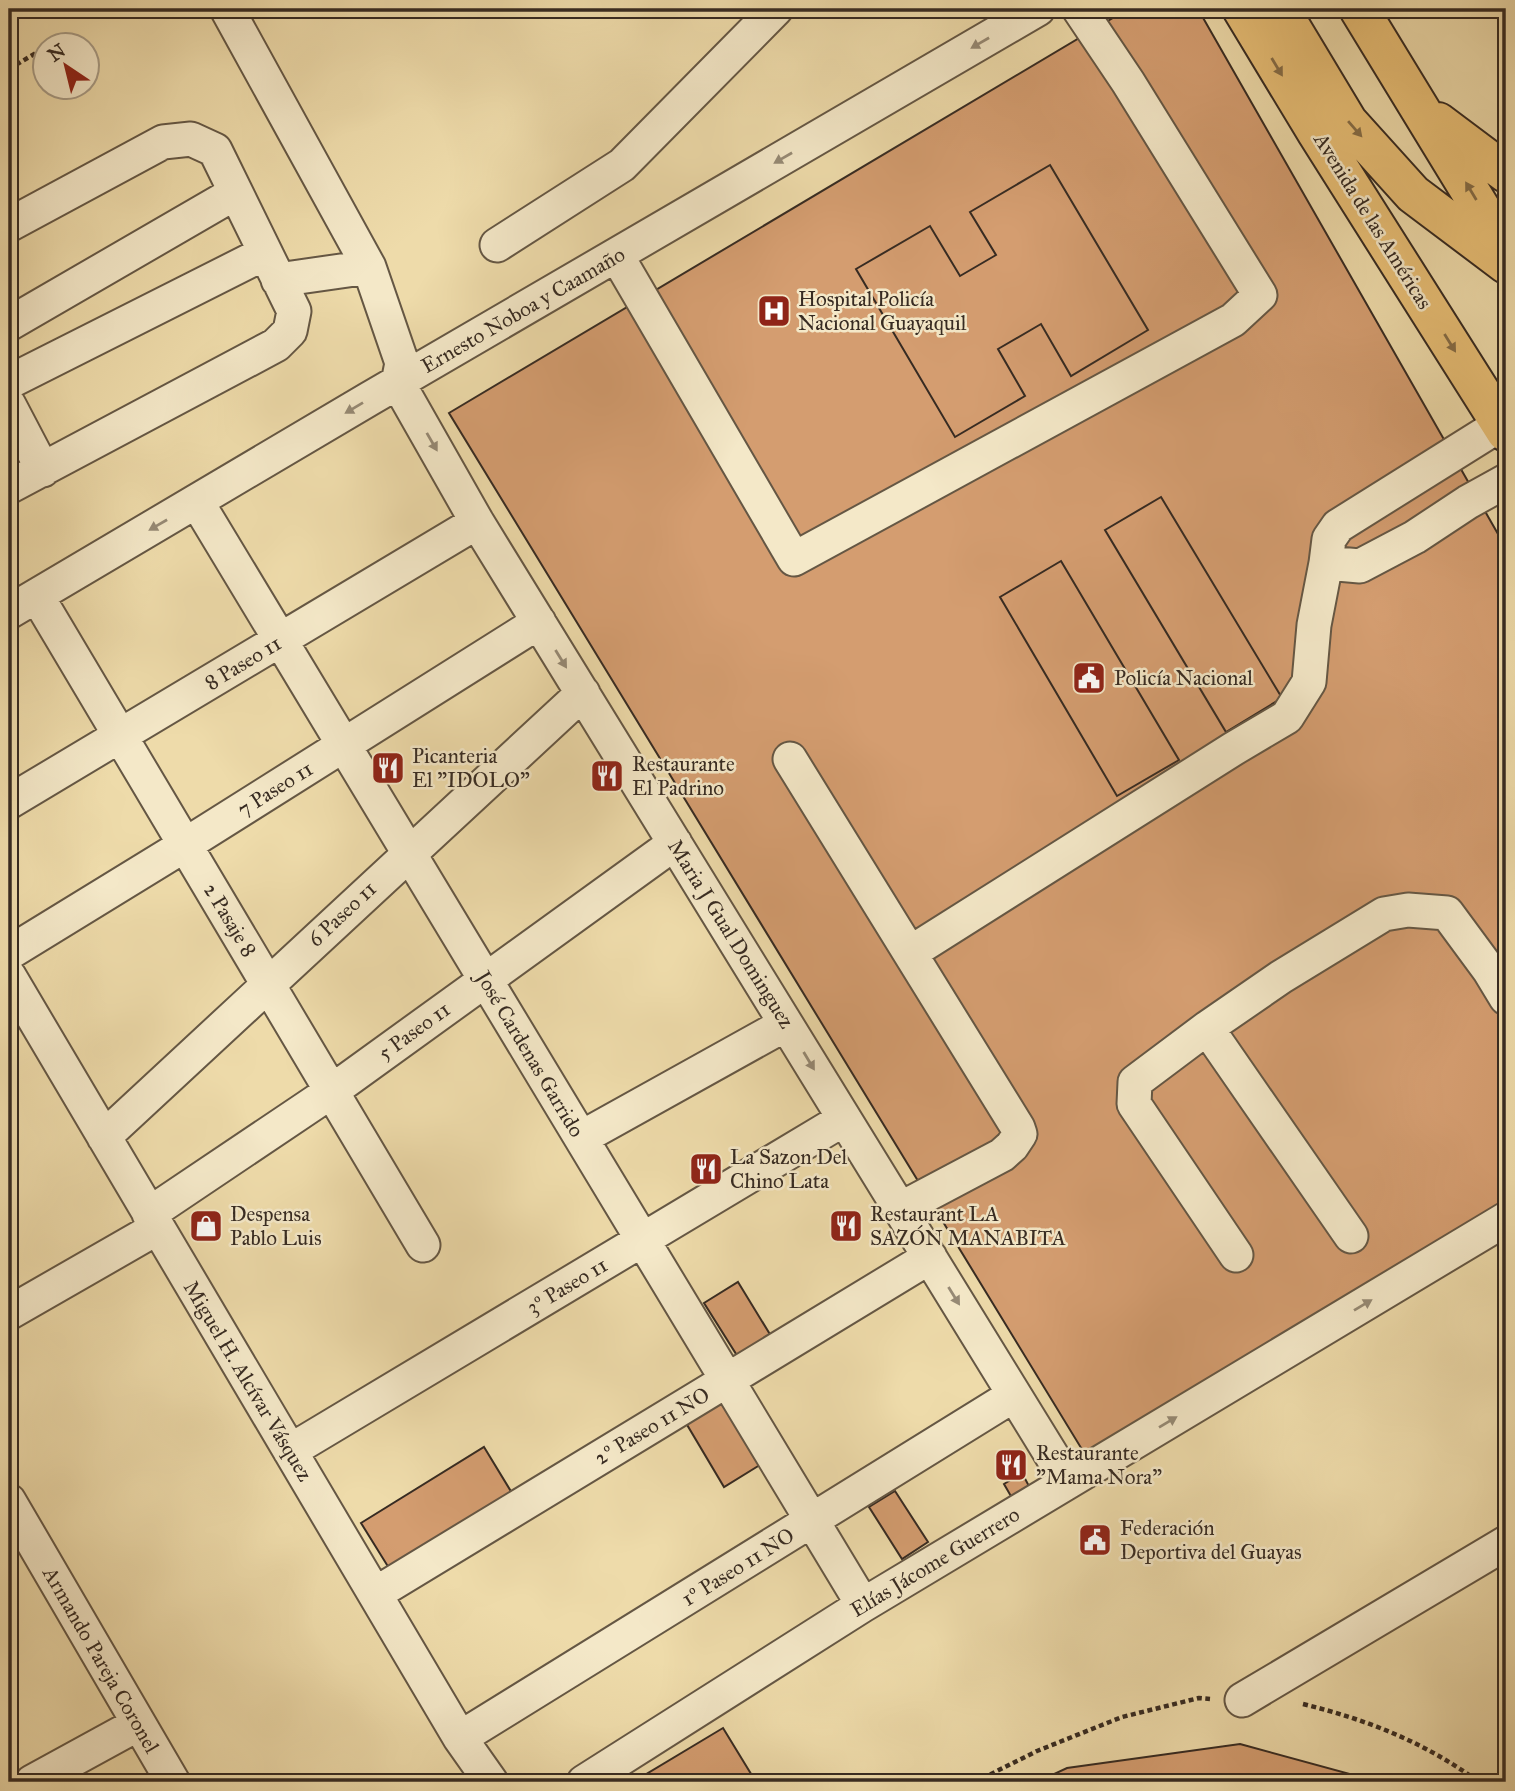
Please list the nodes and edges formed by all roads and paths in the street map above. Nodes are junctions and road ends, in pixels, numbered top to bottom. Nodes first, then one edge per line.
1 (227, 9) edge
2 (776, 9) edge
3 (1038, 9) edge
4 (1079, 9) edge
5 (1242, 9) edge
6 (1280, 9) edge
7 (1359, 9) edge
8 (32, 55) edge
9 (9, 69) edge
10 (1422, 110) junction
11 (1506, 173) edge
12 (235, 193) junction
13 (9, 225) edge
14 (497, 245) dead end
15 (1506, 250) edge
16 (617, 256) junction
17 (1506, 264) edge
18 (272, 266) junction
19 (369, 267) junction
20 (9, 324) edge
21 (9, 382) edge
22 (398, 383) junction
23 (9, 405) edge
24 (1504, 428) edge
25 (43, 470) junction
26 (1506, 481) edge
27 (9, 487) edge
28 (197, 502) junction
29 (477, 522) junction
30 (1326, 564) junction
31 (37, 596) junction
32 (9, 612) edge
33 (539, 622) junction
34 (280, 641) junction
35 (583, 694) junction
36 (121, 737) junction
37 (344, 746) junction
38 (790, 759) dead end
39 (9, 802) edge
40 (675, 843) junction
41 (185, 845) junction
42 (408, 853) junction
43 (9, 953) edge
44 (910, 953) junction
45 (1498, 965) edge
46 (9, 976) edge
47 (485, 980) junction
48 (268, 984) junction
49 (1506, 998) edge
50 (786, 1024) junction
51 (1206, 1028) junction
52 (331, 1091) junction
53 (844, 1119) junction
54 (104, 1137) junction
55 (581, 1138) junction
56 (900, 1209) junction
57 (1506, 1219) edge
58 (153, 1221) junction
59 (1351, 1236) dead end
60 (643, 1241) junction
61 (423, 1245) dead end
62 (1236, 1255) dead end
63 (930, 1257) junction
64 (9, 1313) edge
65 (727, 1381) junction
66 (1014, 1395) junction
67 (290, 1451) junction
68 (1068, 1482) junction
69 (9, 1500) edge
70 (812, 1521) junction
71 (1506, 1543) edge
72 (375, 1594) junction
73 (863, 1605) junction
74 (1242, 1700) junction
75 (138, 1724) junction
76 (460, 1738) junction
77 (32, 1782) edge
78 (173, 1782) edge
79 (491, 1782) edge
80 (584, 1782) edge
81 (975, 1782) edge
82 (1479, 1782) edge

1 - 19 street
2 - 14 street
3 -> 16 street, Ernesto Noboa y Caamaño
4 - 16 street
5 -> 24 main road, Avenida de las Américas
6 -> 17 main road
7 - 10 main road
8 - 9 path
10 - 11 main road
15 -> 10 main road
12 - 13 street
12 - 18 street
12 - 20 street
16 - 22 street, Ernesto Noboa y Caamaño
18 - 19 street
18 - 21 street
18 - 25 street
19 - 22 street
22 -> 28 street, Ernesto Noboa y Caamaño
22 -> 29 street, Maria J Gual Dominguez
23 - 25 street
24 - 30 street
25 - 27 street
26 - 30 street
28 -> 31 street, Ernesto Noboa y Caamaño
28 - 34 street, José Cardenas Garrido
29 - 33 street, Maria J Gual Dominguez
29 - 34 street, 8 Paseo 11
30 - 44 street
31 - 32 street, Ernesto Noboa y Caamaño
31 - 36 street, 2 Pasaje 8
33 -> 35 street, Maria J Gual Dominguez
33 - 37 street, 7 Paseo 11
34 - 36 street, 8 Paseo 11
34 - 37 street, José Cardenas Garrido
35 - 40 street, Maria J Gual Dominguez
35 - 42 street, 6 Paseo 11
36 - 39 street, 8 Paseo 11
36 - 41 street, 2 Pasaje 8
37 - 41 street, 7 Paseo 11
37 - 42 street, José Cardenas Garrido
38 - 44 street
40 - 47 street, 5 Paseo 11
40 - 50 street, Maria J Gual Dominguez
41 - 43 street, 7 Paseo 11
41 - 48 street, 2 Pasaje 8
42 - 47 street, José Cardenas Garrido
42 - 48 street, 6 Paseo 11
44 - 56 street
45 - 49 street
45 - 51 street
46 - 54 street, Miguel H. Alcívar Vásquez
47 - 52 street, 5 Paseo 11
47 - 55 street, José Cardenas Garrido
48 - 52 street, 2 Pasaje 8
48 - 54 street, 6 Paseo 11
50 -> 53 street, Maria J Gual Dominguez
50 - 55 street
51 - 59 street
51 - 62 street
52 - 58 street, 5 Paseo 11
52 - 61 street, 2 Pasaje 8
53 - 56 street, Maria J Gual Dominguez
53 - 60 street, 3º Paseo 11
54 - 58 street, Miguel H. Alcívar Vásquez
55 - 60 street, José Cardenas Garrido
56 - 63 street, Maria J Gual Dominguez
68 -> 57 street, Elías Jácome Guerrero
58 - 64 street, 5 Paseo 11
58 - 67 street, Miguel H. Alcívar Vásquez
60 - 65 street, José Cardenas Garrido
60 - 67 street, 3º Paseo 11
63 - 65 street, 2º Paseo 11 NO
63 -> 66 street, Maria J Gual Dominguez
65 - 70 street, José Cardenas Garrido
65 - 72 street, 2º Paseo 11 NO
66 - 68 street, Maria J Gual Dominguez
66 - 70 street, 1º Paseo 11 NO
67 - 72 street, Miguel H. Alcívar Vásquez
68 - 73 street, Elías Jácome Guerrero
69 - 75 street, Armando Pareja Coronel
70 - 73 street, José Cardenas Garrido
70 - 76 street, 1º Paseo 11 NO
71 - 74 street
72 - 76 street, Miguel H. Alcívar Vásquez
73 - 80 street, Elías Jácome Guerrero
74 - 81 path
74 - 82 path
75 - 77 street
75 - 78 street, Armando Pareja Coronel
76 - 79 street, Miguel H. Alcívar Vásquez

